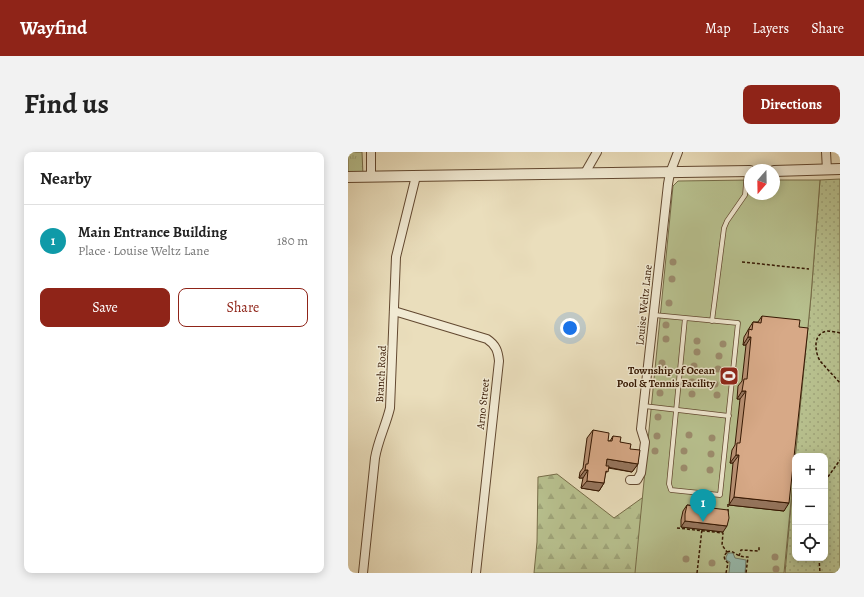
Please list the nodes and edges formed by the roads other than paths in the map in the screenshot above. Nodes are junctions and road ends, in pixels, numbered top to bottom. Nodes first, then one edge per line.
1 (371, 152) edge
2 (597, 152) edge
3 (678, 152) edge
4 (826, 152) edge
5 (840, 169) edge
6 (827, 170) junction
7 (744, 171) edge
8 (780, 171) edge
9 (585, 173) junction
10 (670, 173) junction
11 (416, 176) junction
12 (348, 177) edge
13 (371, 177) junction
14 (744, 196) edge
15 (394, 311) junction
16 (654, 315) junction
17 (685, 318) junction
18 (712, 321) junction
19 (644, 406) junction
20 (675, 410) junction
21 (729, 416) junction
22 (630, 480) dead end
23 (363, 573) edge
24 (476, 573) edge

1 - 13 street
2 - 9 street
3 - 10 street, Louise Weltz Lane
4 - 6 street
5 - 6 street
6 - 8 street
7 - 10 street
9 - 10 street
9 - 11 street
10 - 16 street, Louise Weltz Lane
11 - 13 street
11 - 15 street, Branch Road
12 - 13 street
14 - 18 lane
15 - 23 street, Branch Road
15 - 24 street, Arno Street
16 - 17 lane
16 - 19 street, Louise Weltz Lane
17 - 18 lane
17 - 20 lane
18 - 21 lane
19 - 20 lane
19 - 22 street, Louise Weltz Lane
20 - 21 lane
20 - 21 lane

